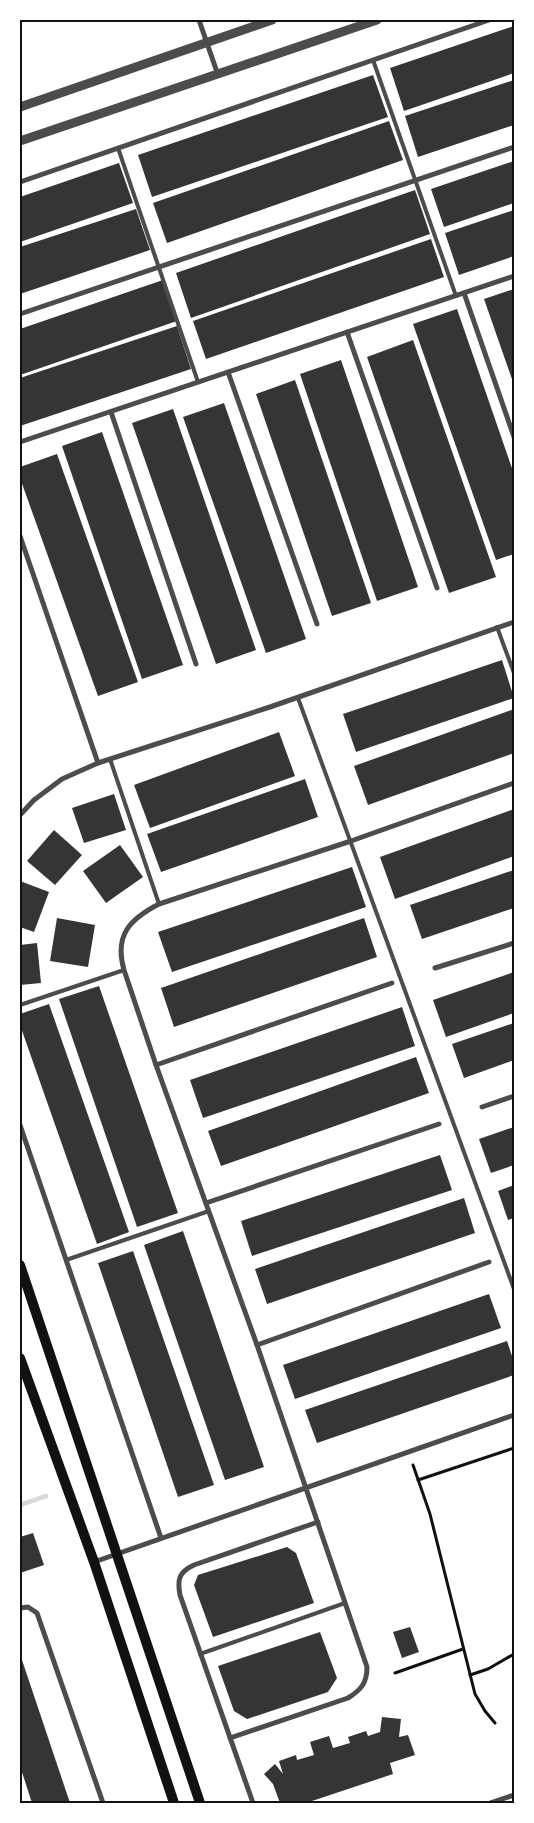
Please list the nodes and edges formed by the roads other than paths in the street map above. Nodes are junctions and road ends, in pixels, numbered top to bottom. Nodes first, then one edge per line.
1 (199, 20) edge
2 (272, 20) edge
3 (377, 20) edge
4 (489, 20) edge
5 (207, 43) junction
6 (373, 60) junction
7 (218, 75) junction
8 (20, 107) edge
9 (20, 141) edge
10 (514, 147) edge
11 (118, 148) junction
12 (415, 181) junction
13 (20, 182) edge
14 (159, 267) junction
15 (514, 276) edge
16 (464, 293) junction
17 (456, 296) junction
18 (20, 314) edge
19 (347, 332) junction
20 (228, 372) junction
21 (198, 382) junction
22 (111, 412) junction
23 (514, 437) edge
24 (20, 442) edge
25 (20, 536) edge
26 (437, 588) dead end
27 (514, 622) edge
28 (317, 624) dead end
29 (497, 627) junction
30 (196, 664) dead end
31 (514, 673) edge
32 (298, 698) junction
33 (110, 759) junction
34 (98, 763) junction
35 (514, 783) edge
36 (20, 815) edge
37 (351, 840) junction
38 (159, 904) junction
39 (514, 942) edge
40 (435, 968) dead end
41 (124, 970) junction
42 (392, 983) dead end
43 (20, 1005) edge
44 (156, 1065) junction
45 (514, 1096) edge
46 (482, 1106) dead end
47 (439, 1124) dead end
48 (20, 1125) edge
49 (206, 1203) junction
50 (208, 1211) junction
51 (66, 1260) junction
52 (489, 1262) dead end
53 (20, 1265) edge
54 (514, 1289) edge
55 (257, 1345) junction
56 (20, 1358) edge
57 (514, 1415) edge
58 (306, 1488) junction
59 (318, 1522) junction
60 (161, 1538) junction
61 (117, 1554) junction
62 (94, 1562) junction
63 (346, 1603) junction
64 (20, 1608) edge
65 (200, 1654) junction
66 (230, 1738) junction
67 (514, 1795) edge
68 (103, 1803) edge
69 (174, 1803) edge
70 (200, 1803) edge
71 (253, 1803) edge
72 (490, 1803) edge

1 - 5 street
2 - 5 street
3 - 7 street
4 - 6 street
5 - 7 street
5 - 8 street
6 - 11 street
6 - 12 lane
7 - 9 street
10 - 12 street
11 - 13 street
11 - 14 lane
12 - 14 street
12 - 17 lane
14 - 18 street
14 - 21 lane
15 - 16 street
16 - 17 street
16 - 23 street
17 - 19 street
19 - 20 street
19 - 26 street
20 - 21 street
20 - 28 street
21 - 22 street
22 - 24 street
22 - 30 street
25 - 34 street
27 - 29 street
29 - 31 lane
29 - 32 street
32 - 33 street
32 - 37 lane
33 - 34 street
33 - 38 lane
34 - 36 street
35 - 37 street
37 - 38 street
37 - 54 lane
38 - 41 street
39 - 40 street
41 - 43 lane
41 - 44 street
42 - 44 street
44 - 49 street
45 - 46 street
47 - 49 street
48 - 51 street
49 - 50 street
50 - 51 lane
50 - 55 street
51 - 60 street
52 - 55 street
53 - 61 main road
55 - 58 street
56 - 62 main road
57 - 58 street
58 - 59 street
58 - 60 street
59 - 63 street
59 - 65 street
60 - 61 street
61 - 62 street
61 - 70 main road
62 - 69 main road
63 - 65 lane
63 - 66 street
64 - 68 street
65 - 66 street
66 - 71 street
67 - 72 street

